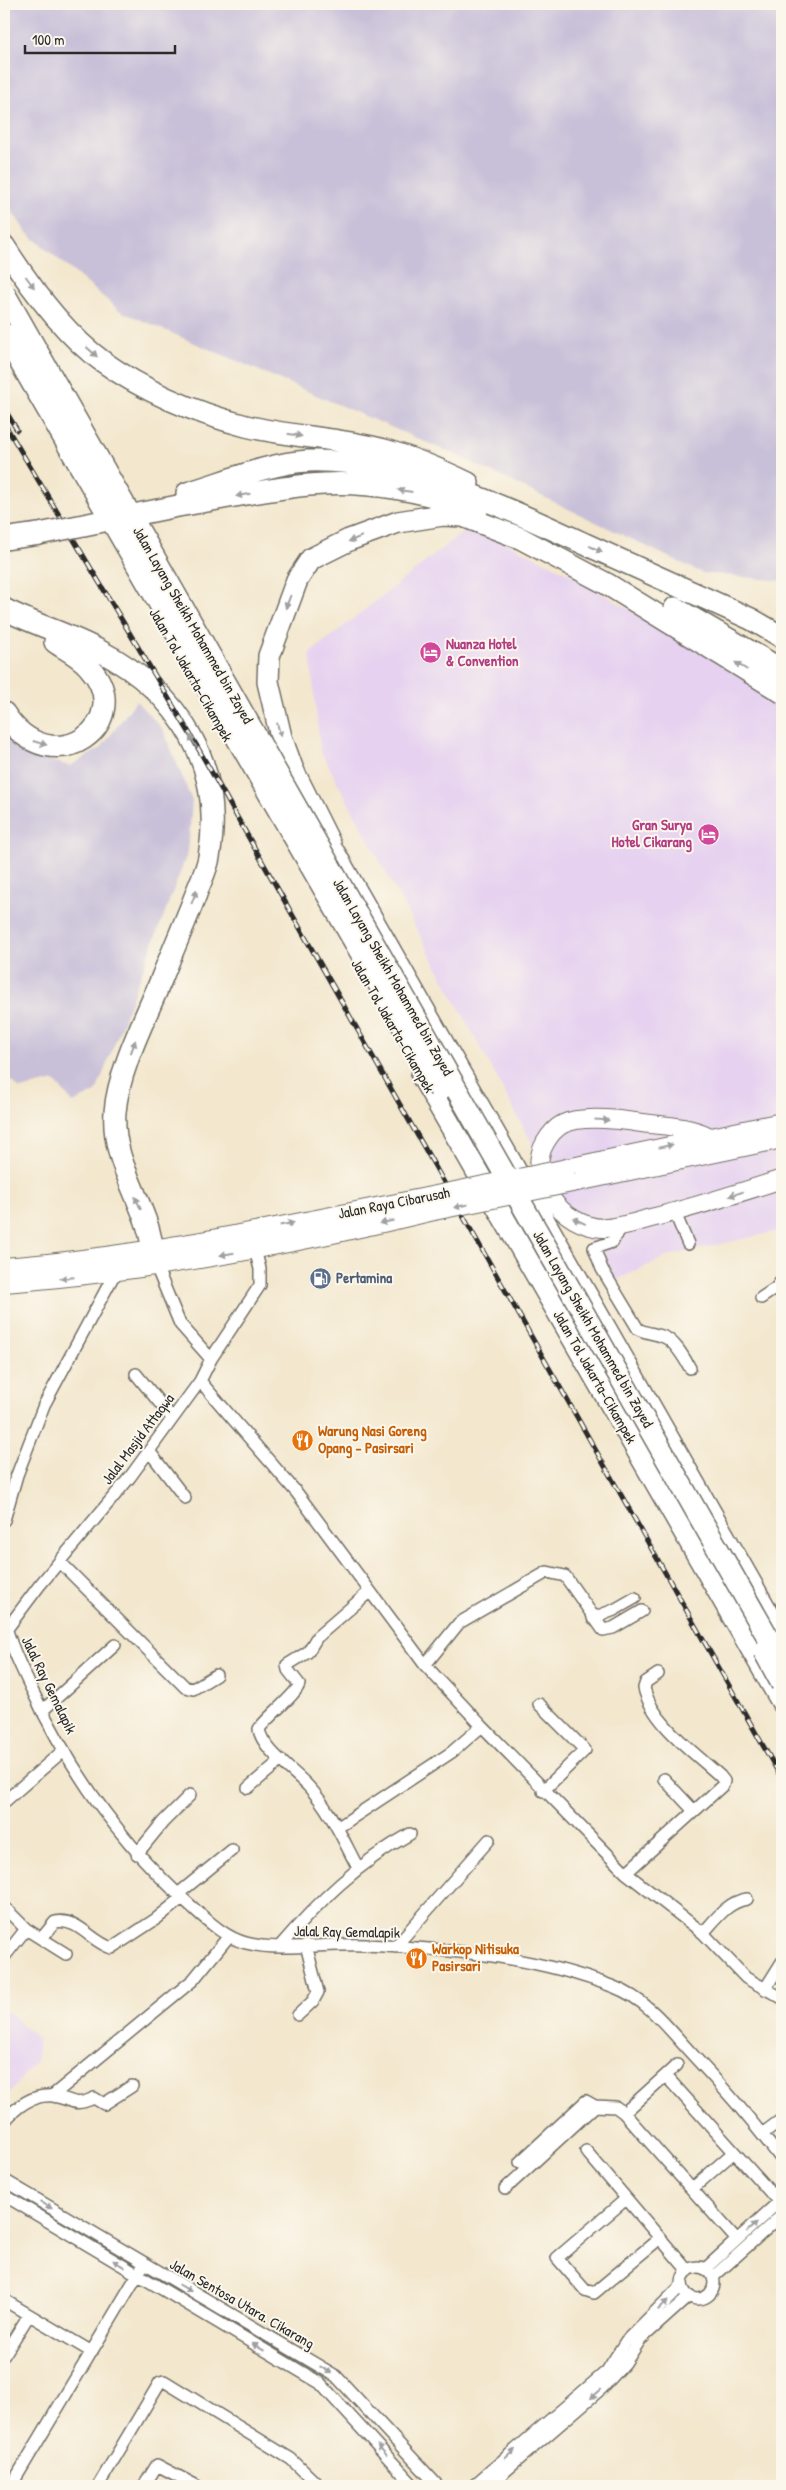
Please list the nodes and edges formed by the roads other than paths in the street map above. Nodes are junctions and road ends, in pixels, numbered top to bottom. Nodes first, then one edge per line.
1 (4, 246) edge
2 (4, 292) edge
3 (4, 334) edge
4 (4, 350) edge
5 (176, 501) junction
6 (504, 507) junction
7 (38, 530) junction
8 (4, 531) edge
9 (4, 540) edge
10 (9, 611) edge
11 (782, 636) edge
12 (782, 670) edge
13 (782, 692) edge
14 (4, 713) edge
15 (335, 854) junction
16 (782, 1122) edge
17 (708, 1136) junction
18 (782, 1138) edge
19 (782, 1179) edge
20 (430, 1204) junction
21 (675, 1213) junction
22 (622, 1226) junction
23 (688, 1244) dead end
24 (255, 1249) junction
25 (155, 1258) junction
26 (113, 1264) junction
27 (4, 1267) edge
28 (782, 1280) edge
29 (4, 1283) edge
30 (761, 1298) dead end
31 (211, 1359) junction
32 (690, 1368) dead end
33 (136, 1374) dead end
34 (200, 1381) junction
35 (172, 1418) junction
36 (149, 1451) junction
37 (185, 1498) dead end
38 (4, 1520) edge
39 (60, 1562) junction
40 (369, 1592) junction
41 (635, 1598) dead end
42 (642, 1611) dead end
43 (4, 1618) edge
44 (593, 1618) junction
45 (6, 1630) junction
46 (782, 1638) edge
47 (115, 1644) dead end
48 (782, 1662) edge
49 (425, 1665) junction
50 (658, 1674) dead end
51 (216, 1675) dead end
52 (782, 1684) edge
53 (782, 1702) edge
54 (539, 1704) dead end
55 (42, 1711) junction
56 (482, 1726) junction
57 (64, 1750) junction
58 (281, 1760) junction
59 (664, 1779) dead end
60 (248, 1788) dead end
61 (543, 1790) junction
62 (190, 1795) dead end
63 (4, 1802) edge
64 (694, 1810) junction
65 (337, 1828) junction
66 (410, 1834) dead end
67 (489, 1840) dead end
68 (232, 1850) dead end
69 (138, 1854) junction
70 (358, 1868) junction
71 (626, 1873) junction
72 (180, 1896) junction
73 (747, 1899) dead end
74 (4, 1907) edge
75 (26, 1929) junction
76 (704, 1933) junction
77 (229, 1936) junction
78 (42, 1938) junction
79 (306, 1945) junction
80 (280, 1946) junction
81 (395, 1947) junction
82 (66, 1954) dead end
83 (4, 1957) edge
84 (782, 1962) edge
85 (765, 1989) junction
86 (782, 1998) edge
87 (298, 2015) dead end
88 (677, 2065) dead end
89 (666, 2076) junction
90 (132, 2086) dead end
91 (52, 2096) junction
92 (595, 2106) junction
93 (624, 2113) junction
94 (782, 2119) edge
95 (4, 2122) edge
96 (762, 2134) junction
97 (586, 2151) dead end
98 (734, 2152) junction
99 (782, 2160) edge
100 (520, 2162) dead end
101 (4, 2180) edge
102 (692, 2188) junction
103 (505, 2189) dead end
104 (4, 2195) edge
105 (626, 2199) junction
106 (780, 2200) edge
107 (782, 2214) edge
108 (660, 2238) junction
109 (737, 2240) junction
110 (144, 2264) junction
111 (688, 2271) junction
112 (709, 2273) junction
113 (137, 2275) junction
114 (682, 2285) junction
115 (689, 2296) junction
116 (4, 2300) edge
117 (29, 2315) junction
118 (626, 2350) junction
119 (92, 2352) junction
120 (4, 2355) edge
121 (436, 2485) edge
122 (11, 2486) edge
123 (98, 2486) edge
124 (144, 2486) edge
125 (197, 2486) edge
126 (319, 2486) edge
127 (414, 2486) edge
128 (473, 2486) edge
129 (488, 2486) edge

1 -> 6 highway
2 - 15 highway, Jalan Tol Jakarta–Cikampek
2 - 48 highway, Jalan Layang Sheikh Mohammed bin Zayed, bridge
3 - 52 highway, Jalan Layang Sheikh Mohammed bin Zayed, bridge
4 - 53 highway, Jalan Tol Jakarta–Cikampek
5 - 6 highway
5 - 7 highway, bridge
12 -> 5 highway
6 -> 11 highway
7 - 8 highway
7 - 9 highway
14 -> 10 highway
25 -> 10 highway
13 -> 15 highway
15 - 46 highway, Jalan Tol Jakarta–Cikampek
16 - 17 main road, Jalan Raya Cibarusah
20 -> 17 main road, Jalan Raya Cibarusah, bridge
22 -> 17 main road
18 -> 20 main road, Jalan Raya Cibarusah, bridge
19 -> 21 main road
20 -> 24 main road, Jalan Raya Cibarusah
25 -> 20 main road, Jalan Raya Cibarusah
21 - 22 main road
21 - 23 street
22 - 32 street
24 -> 25 main road, Jalan Raya Cibarusah
24 - 31 street, Jalal Masjid Attaqwa
25 - 26 main road, Jalan Raya Cibarusah
25 - 31 street
26 - 27 main road, Jalan Raya Cibarusah
26 -> 29 main road, Jalan Raya Cibarusah
26 - 38 street
28 - 30 street
31 - 34 street, Jalal Masjid Attaqwa
33 - 35 street
34 - 35 street, Jalal Masjid Attaqwa
34 - 40 street
35 - 36 street, Jalal Masjid Attaqwa
36 - 37 street
36 - 39 street, Jalal Masjid Attaqwa
39 - 45 street, Jalal Masjid Attaqwa
39 - 51 street
40 - 49 street
40 - 58 street
41 - 44 street
42 - 44 street
43 - 45 street, Jalal Ray Gemalapik
44 - 49 street
45 - 55 street, Jalal Ray Gemalapik
47 - 55 street
49 - 56 street
50 - 64 street
54 - 61 street
55 - 57 street, Jalal Ray Gemalapik
56 - 61 street
56 - 65 street
57 - 63 street
57 - 69 street, Jalal Ray Gemalapik
58 - 60 street
58 - 65 street
59 - 64 street
61 - 71 street
62 - 69 street
64 - 71 street
65 - 70 street
66 - 70 street
67 - 81 street
68 - 72 street
69 - 72 street, Jalal Ray Gemalapik
70 - 80 street
71 - 76 street
72 - 77 street, Jalal Ray Gemalapik
72 - 78 street
73 - 76 street
74 - 75 street
75 - 78 street
75 - 83 street
76 - 85 street
77 - 80 street, Jalal Ray Gemalapik
77 - 91 street
78 - 82 street
79 - 80 street, Jalal Ray Gemalapik
79 - 81 street, Jalal Ray Gemalapik
79 - 87 street
81 - 96 street, Jalal Ray Gemalapik
84 - 85 street
85 - 86 street
88 - 89 street
89 - 93 street
89 - 98 street
90 - 91 street
91 - 95 street
92 - 93 street
92 - 100 street
92 - 103 street
93 - 102 street
94 - 96 street
96 - 99 street, Jalal Ray Gemalapik
97 - 105 street
98 - 102 street
98 - 106 street
101 -> 110 street, Jalan Sentosa Utara. Cikarang
102 - 109 street
113 -> 104 street, Jalan Sentosa Utara. Cikarang
105 - 108 street
105 - 108 street
109 -> 106 street
107 - 112 street
108 - 111 street
109 - 112 street
110 - 113 street
110 -> 121 street, Jalan Sentosa Utara. Cikarang
111 - 112 street
111 - 114 street
112 - 115 street
113 - 119 street
127 -> 113 street, Jalan Sentosa Utara. Cikarang
114 - 115 street
118 -> 114 street
115 - 118 street
116 - 117 street
117 - 119 street
117 - 120 street
128 -> 118 street
118 -> 129 street
119 - 122 street
123 - 126 street
124 - 125 street

